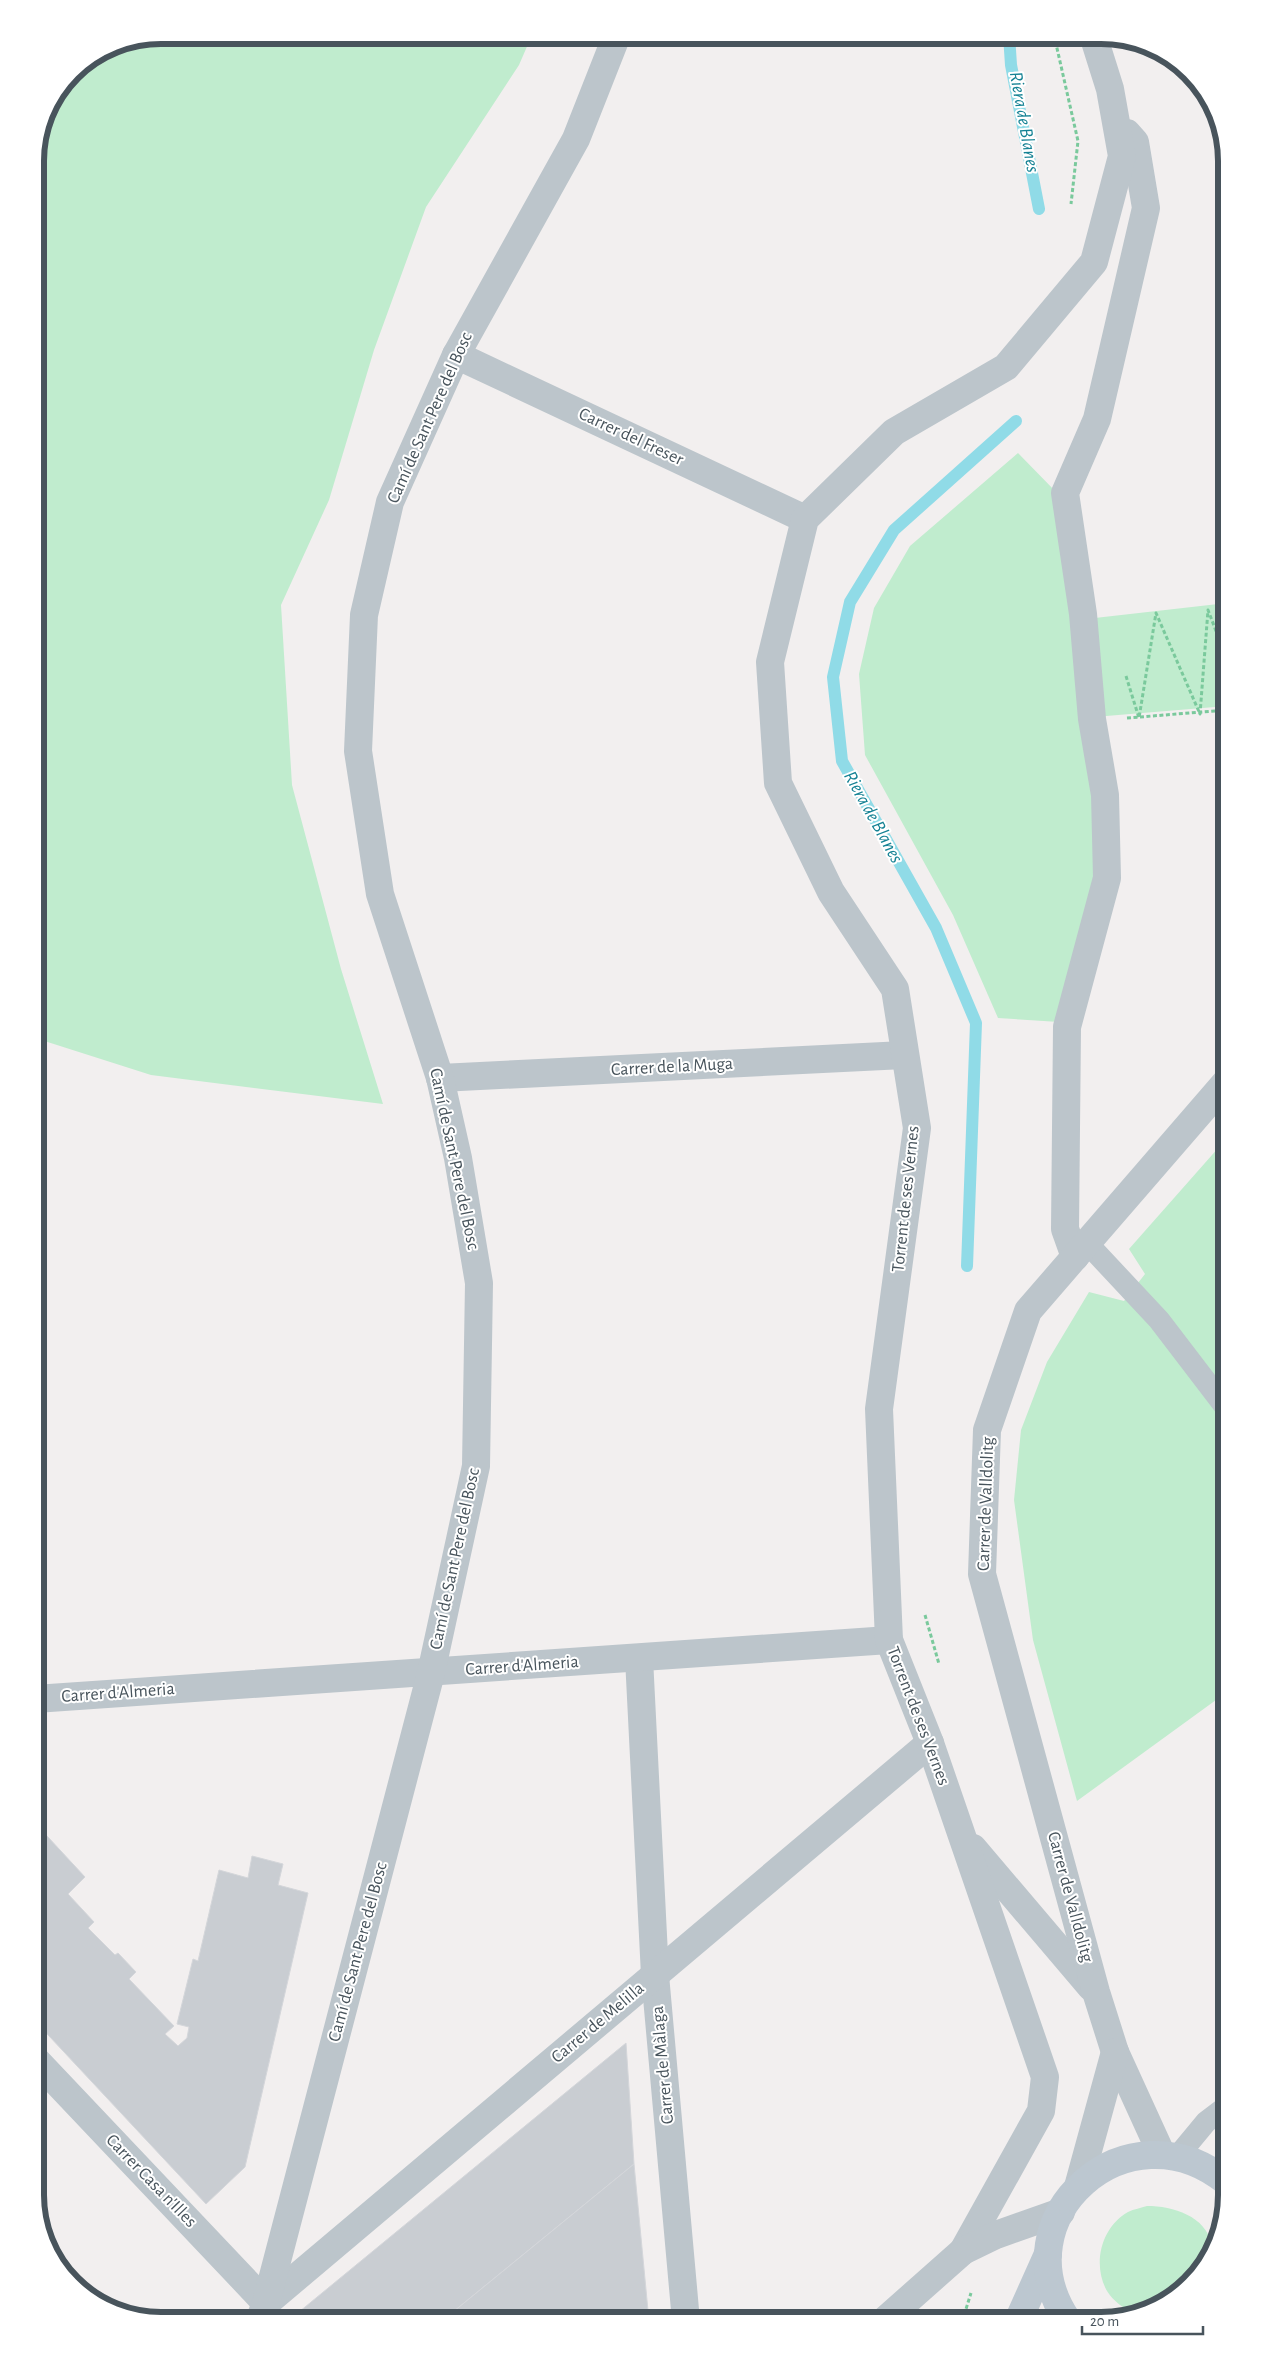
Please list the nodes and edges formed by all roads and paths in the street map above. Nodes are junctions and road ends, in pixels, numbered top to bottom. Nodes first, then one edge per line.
1 (613, 44) edge
2 (1096, 44) edge
3 (1115, 121) junction
4 (456, 355) junction
5 (805, 519) junction
6 (1218, 636) edge
7 (1125, 672) dead end
8 (1218, 711) edge
9 (1200, 714) junction
10 (1139, 718) junction
11 (1092, 719) junction
12 (904, 1055) junction
13 (440, 1078) junction
14 (1218, 1091) edge
15 (1081, 1250) junction
16 (1218, 1397) edge
17 (889, 1640) junction
18 (639, 1658) junction
19 (431, 1672) junction
20 (44, 1698) edge
21 (930, 1743) junction
22 (962, 1836) junction
23 (655, 1975) junction
24 (1096, 1992) junction
25 (1115, 2052) junction
26 (44, 2069) edge
27 (1218, 2113) edge
28 (1170, 2156) junction
29 (1218, 2170) edge
30 (1078, 2187) junction
31 (1060, 2212) junction
32 (963, 2252) junction
33 (1049, 2253) junction
34 (263, 2312) edge
35 (685, 2312) edge
36 (894, 2312) edge
37 (1022, 2312) edge
38 (1063, 2312) edge

1 - 4 street, Camí de Sant Pere del Bosc
2 - 3 street
3 - 5 street
3 - 11 street
4 - 5 street, Carrer del Freser
4 - 13 street, Camí de Sant Pere del Bosc
5 - 12 street, Torrent de ses Vernes
6 - 9 path
7 - 10 path
8 - 9 path
9 - 10 path
9 - 10 path
10 - 11 path
11 - 15 street
12 - 13 street, Carrer de la Muga
12 - 17 street, Torrent de ses Vernes
13 - 19 street, Camí de Sant Pere del Bosc
14 - 15 street, Carrer de Valldolitg
15 - 16 lane
15 - 24 street, Carrer de Valldolitg
17 - 18 street, Carrer d'Almeria
17 - 21 street, Torrent de ses Vernes
18 - 19 street, Carrer d'Almeria
18 - 23 street, Carrer de Màlaga
19 - 20 street, Carrer d'Almeria
19 - 34 street, Camí de Sant Pere del Bosc
21 - 22 street, Torrent de ses Vernes
21 - 23 street, Carrer de Melilla
22 - 24 street, Carrer de Valldolitg
22 - 32 street, Torrent de ses Vernes
23 - 34 street, Carrer de Melilla
23 - 35 street, Carrer de Màlaga
24 - 25 street, Carrer de Valldolitg
25 - 28 street, Carrer de Valldolitg
25 - 30 street
26 - 34 street, Carrer Casa n'Illes
27 - 28 lane
28 - 29 main road
28 - 30 main road
30 - 31 main road
31 - 32 street
31 - 33 main road
32 - 36 street
33 - 37 main road
33 - 38 main road

